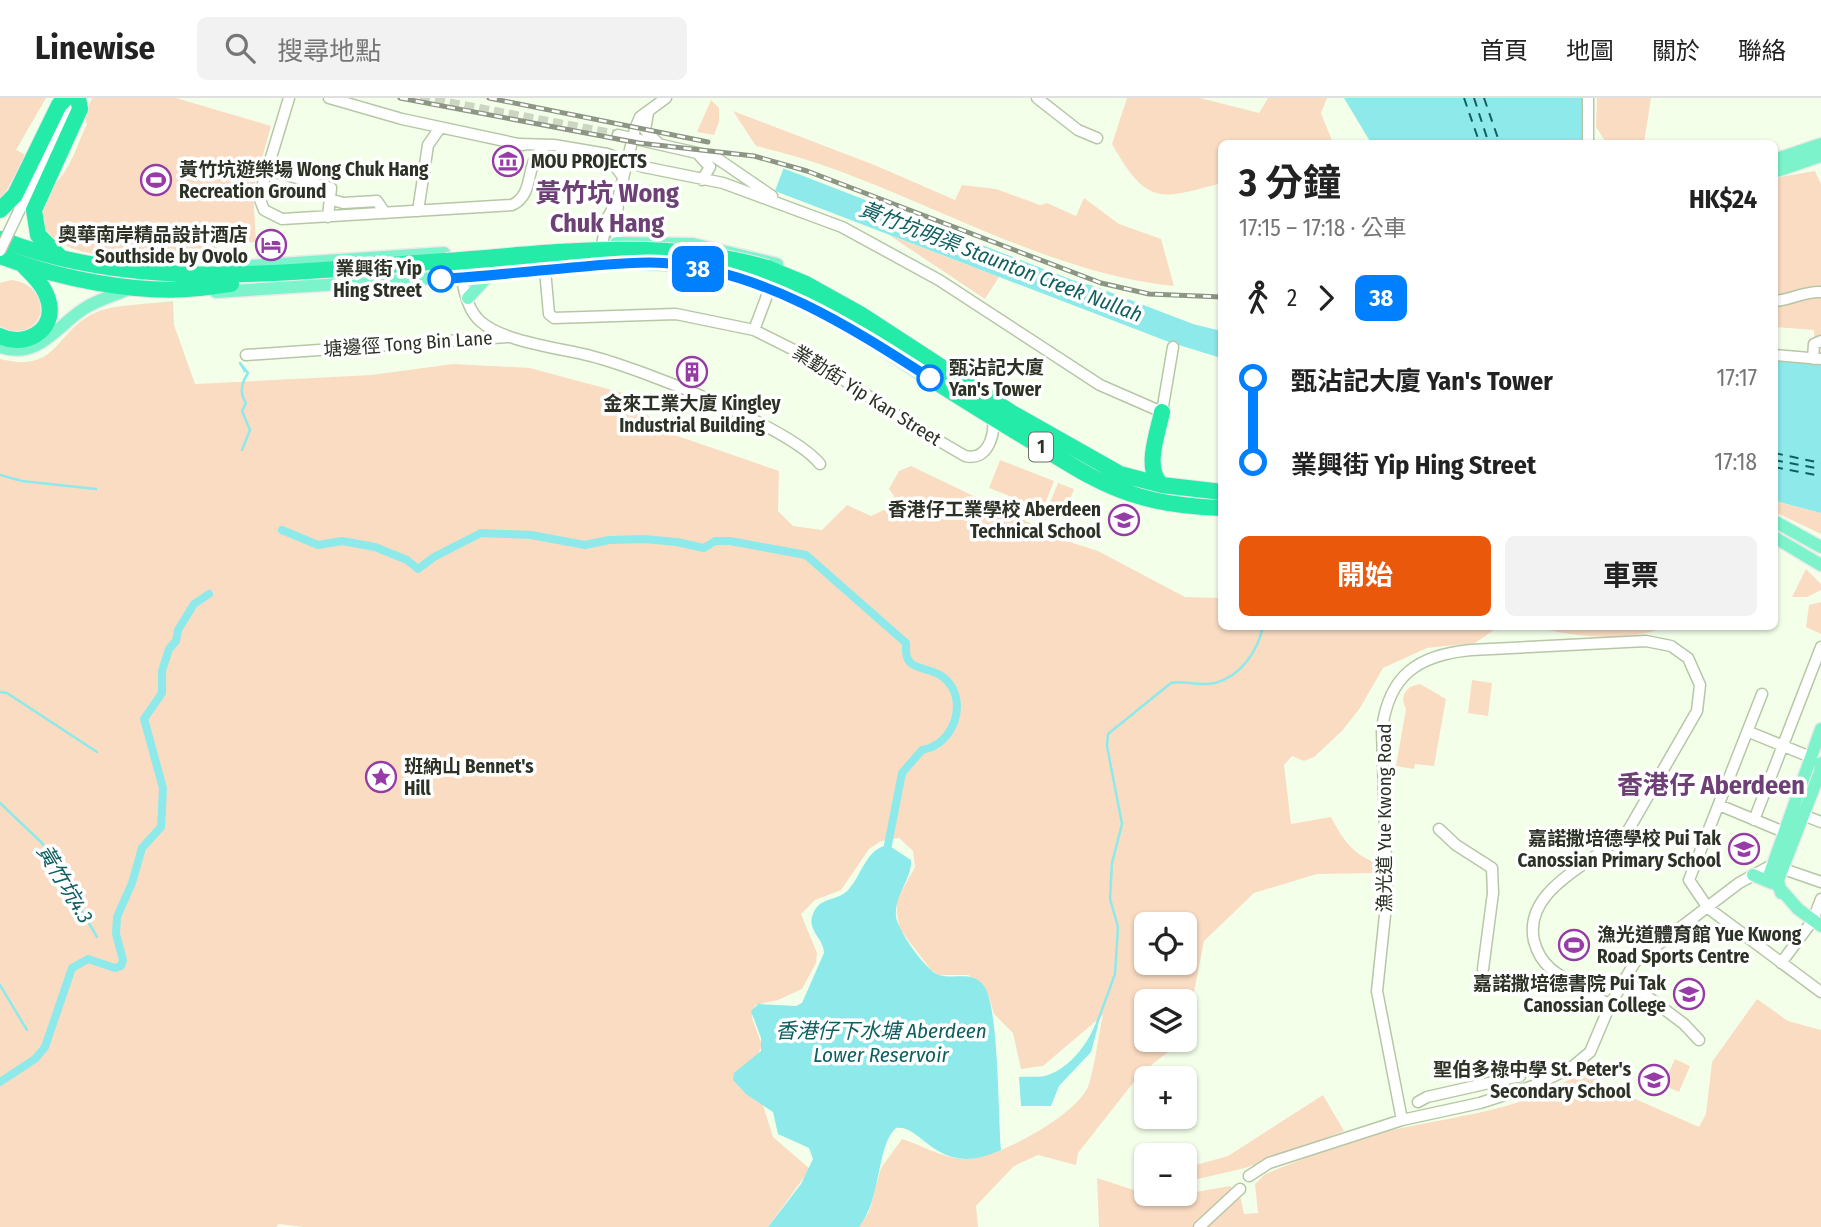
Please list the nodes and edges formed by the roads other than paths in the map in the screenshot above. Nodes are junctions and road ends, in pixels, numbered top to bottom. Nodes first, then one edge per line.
1 (66, 98) edge
2 (76, 98) edge
3 (289, 98) edge
4 (329, 98) edge
5 (666, 98) edge
6 (1037, 98) edge
7 (1588, 98) edge
8 (345, 101) edge
9 (649, 110) junction
10 (440, 128) junction
11 (618, 135) tunnel mouth
12 (1097, 138) dead end
13 (633, 139) junction
14 (1588, 140) edge
15 (519, 144) junction
16 (658, 144) junction
17 (1821, 144) edge
18 (543, 149) junction
19 (574, 150) junction
20 (694, 152) junction
21 (594, 154) junction
22 (1821, 156) edge
23 (1778, 159) edge
24 (628, 161) junction
25 (266, 169) junction
26 (734, 170) junction
27 (1778, 171) edge
28 (623, 177) junction
29 (702, 180) junction
30 (730, 185) junction
31 (329, 199) junction
32 (618, 199) junction
33 (779, 202) junction
34 (0, 210) edge
35 (418, 211) junction
36 (386, 213) junction
37 (328, 217) junction
38 (0, 239) edge
39 (618, 243) junction
40 (602, 244) junction
41 (0, 251) edge
42 (488, 251) junction
43 (465, 252) junction
44 (0, 256) edge
45 (62, 259) junction
46 (612, 265) junction
47 (24, 266) junction
48 (545, 270) junction
49 (489, 275) junction
50 (466, 277) junction
51 (198, 281) junction
52 (766, 281) junction
53 (135, 287) junction
54 (1821, 292) edge
55 (468, 298) junction
56 (1778, 300) edge
57 (860, 314) junction
58 (754, 330) junction
59 (860, 332) junction
60 (0, 337) edge
61 (510, 337) junction
62 (1821, 341) edge
63 (0, 347) edge
64 (1173, 347) dead end
65 (246, 355) dead end
66 (1778, 355) edge
67 (1817, 359) edge
68 (1162, 412) junction
69 (993, 418) junction
70 (1153, 463) junction
71 (820, 464) dead end
72 (1121, 474) junction
73 (1161, 485) junction
74 (1218, 490) edge
75 (1218, 508) edge
76 (1778, 523) edge
77 (1778, 539) edge
78 (1821, 547) edge
79 (1808, 556) junction
80 (1821, 565) edge
81 (1821, 574) edge
82 (1821, 648) edge
83 (1817, 667) edge
84 (1762, 694) dead end
85 (1821, 729) edge
86 (1749, 732) junction
87 (1783, 746) junction
88 (1818, 753) edge
89 (1821, 771) edge
90 (1716, 810) junction
91 (1803, 815) junction
92 (1754, 820) junction
93 (1821, 822) edge
94 (1439, 829) dead end
95 (1784, 832) junction
96 (1777, 866) junction
97 (1753, 875) junction
98 (1821, 882) edge
99 (1772, 883) junction
100 (1781, 894) junction
101 (1821, 898) edge
102 (1708, 908) junction
103 (1817, 923) edge
104 (1781, 963) junction
105 (1483, 969) dead end
106 (1624, 979) junction
107 (1821, 992) edge
108 (1610, 1005) junction
109 (1699, 1040) dead end
110 (1520, 1076) dead end
111 (1418, 1102) dead end
112 (1402, 1121) junction
113 (1250, 1177) dead end
114 (1240, 1189) dead end
115 (1199, 1227) edge

1 - 34 highway
2 - 41 street, bridge
2 - 45 highway
3 - 25 street
4 - 8 street
5 - 9 street
6 - 12 street
7 - 14 street
8 - 10 street
9 - 13 street
9 - 16 street
10 - 15 street
10 - 35 street
11 - 13 street
13 - 16 street
13 - 24 street
15 - 18 street
15 - 19 street
16 - 20 street
17 - 23 main road
18 - 19 street
18 - 35 street
19 - 21 street
20 - 26 street
20 - 29 street
21 - 24 street
21 - 28 street
22 - 27 main road
24 - 28 street
24 - 29 street
25 - 31 street
25 - 37 street
26 - 30 street
26 - 33 street
28 - 32 street
29 - 30 street
30 - 33 street
31 - 36 street
31 - 37 street
32 - 39 street
32 - 40 street
33 - 68 street
35 - 36 street
36 - 37 street
38 - 45 highway, 1
39 - 40 main road
39 - 46 street
39 - 57 main road
40 - 42 main road
42 - 43 main road
42 - 49 main road
43 - 50 main road
43 - 51 main road
44 - 47 highway, 1
45 - 51 highway, 1
46 - 48 main road
46 - 59 main road
47 - 53 highway, 1
47 - 60 highway
48 - 49 main road
48 - 58 street, 業勤街 Yip Kan Street
49 - 50 main road
49 - 55 main road
50 - 51 main road
50 - 55 street
51 - 52 highway, 1, bridge
51 - 53 highway, 1
52 - 57 highway, 1
52 - 58 street
52 - 59 highway, 1
53 - 63 main road
54 - 56 street
55 - 61 street, 塘邊徑 Tong Bin Lane
57 - 72 highway, 1
58 - 69 street, 業勤街 Yip Kan Street
59 - 69 highway, 1
61 - 65 street, 塘邊徑 Tong Bin Lane
61 - 71 street
62 - 67 street
64 - 68 street
66 - 67 street
68 - 70 highway
69 - 75 highway, 1
70 - 72 highway
70 - 73 highway
72 - 73 highway, 1
73 - 74 highway, 1
76 - 78 main road
77 - 79 main road
79 - 80 main road
79 - 81 main road
82 - 83 street
83 - 87 street
84 - 86 street
85 - 88 main road
86 - 87 street
86 - 90 street
87 - 88 street
87 - 92 street
88 - 89 main road
88 - 95 main road
89 - 91 main road
90 - 92 street
90 - 102 street
91 - 93 street
91 - 96 main road
92 - 95 street
94 - 105 street
95 - 96 main road
96 - 97 street
96 - 98 street
96 - 99 main road
96 - 100 main road
97 - 99 main road
97 - 102 street
99 - 100 main road
100 - 103 main road
101 - 103 street
102 - 104 street
102 - 106 street
103 - 104 street
104 - 107 street
106 - 108 street
106 - 109 street
108 - 112 street
108 - 112 street, 漁光道 Yue Kwong Road
110 - 111 street
112 - 113 street
114 - 115 street

